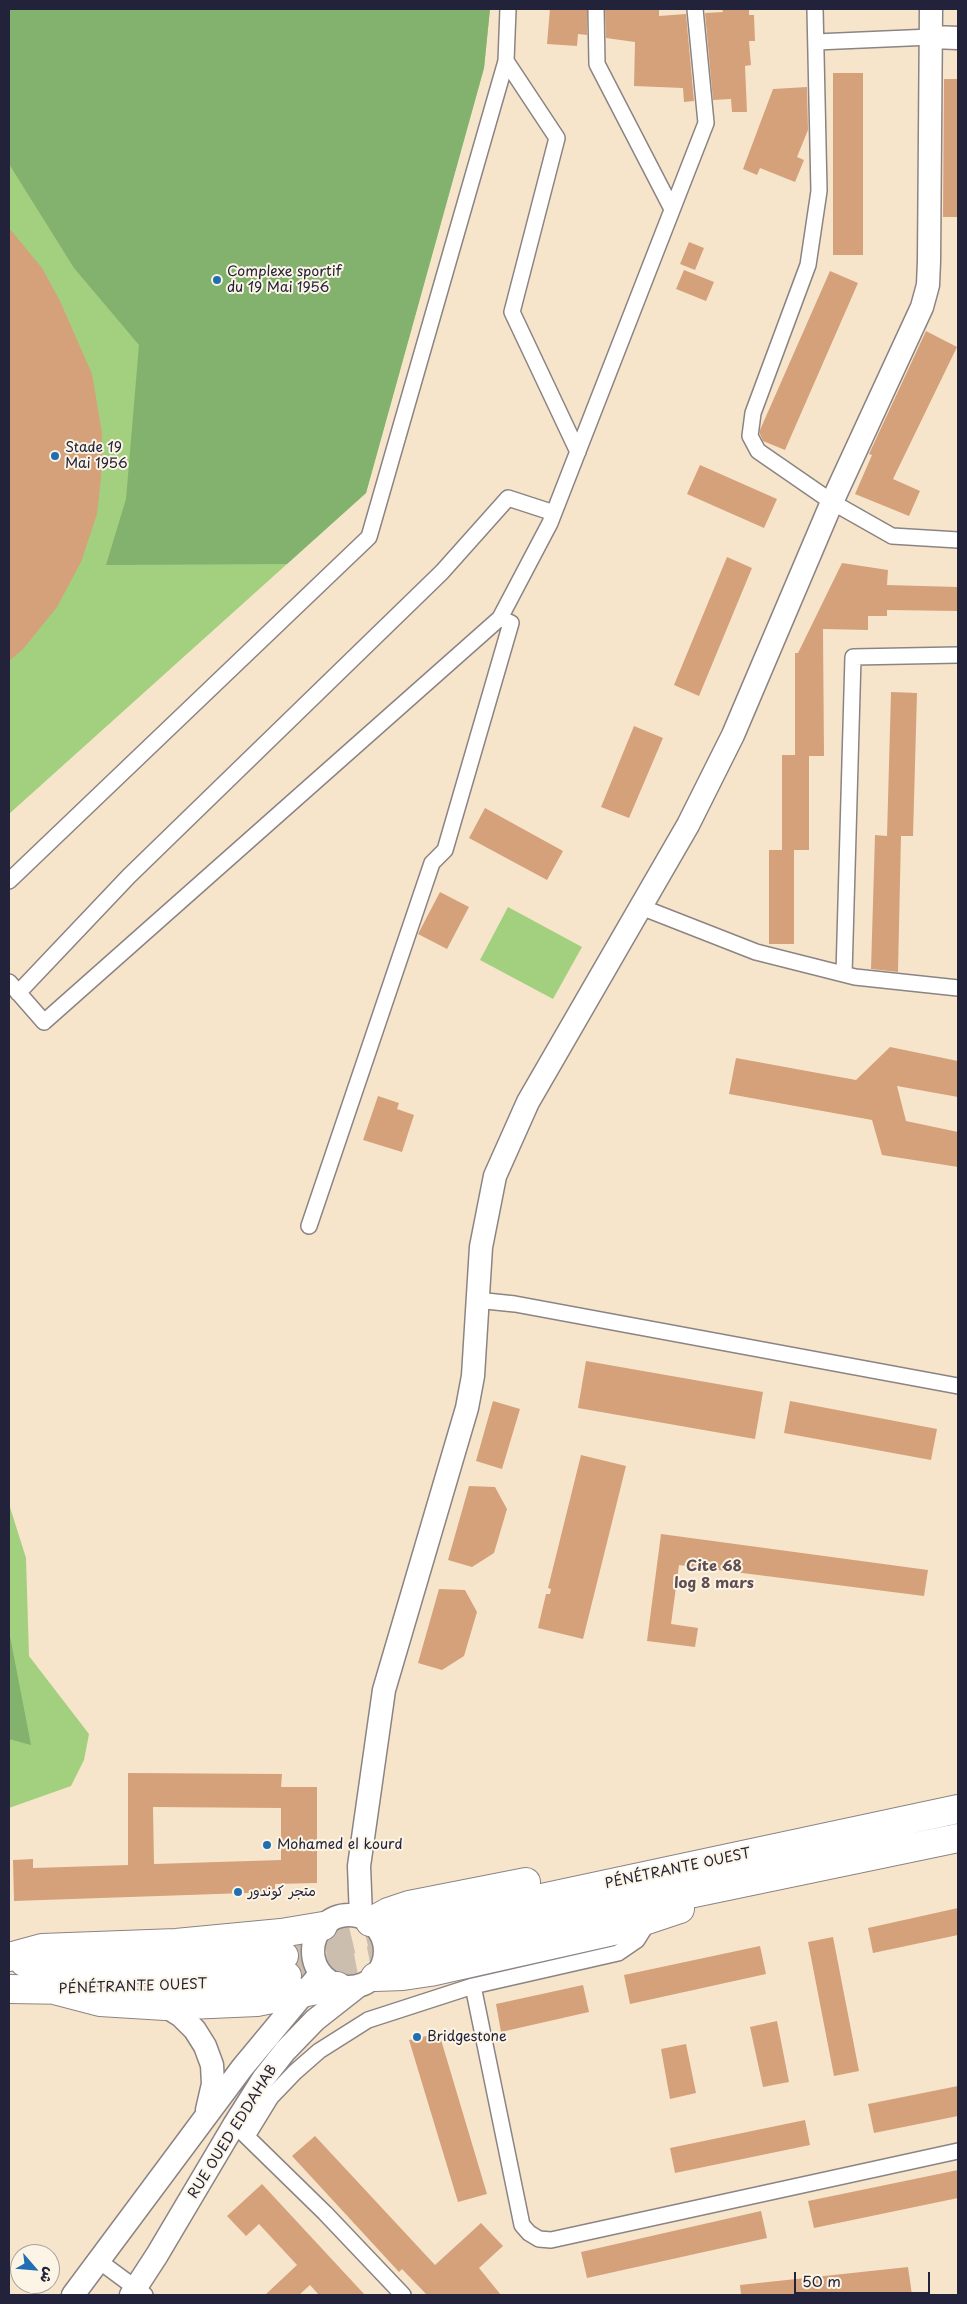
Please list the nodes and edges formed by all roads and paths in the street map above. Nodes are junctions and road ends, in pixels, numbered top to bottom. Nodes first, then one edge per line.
1 (508, 9) edge
2 (596, 9) edge
3 (695, 9) edge
4 (815, 9) edge
5 (931, 9) edge
6 (931, 38) junction
7 (958, 38) edge
8 (816, 42) junction
9 (506, 61) junction
10 (672, 209) junction
11 (578, 452) junction
12 (832, 502) junction
13 (554, 513) junction
14 (958, 540) edge
15 (500, 618) junction
16 (958, 655) edge
17 (9, 881) edge
18 (641, 907) junction
19 (844, 974) junction
20 (13, 987) edge
21 (958, 988) edge
22 (309, 1226) dead end
23 (476, 1300) junction
24 (958, 1386) edge
25 (958, 1809) edge
26 (958, 1838) edge
27 (718, 1860) junction
28 (359, 1866) junction
29 (734, 1884) junction
30 (366, 1919) junction
31 (649, 1921) junction
32 (327, 1923) junction
33 (9, 1958) edge
34 (323, 1978) junction
35 (473, 1986) junction
36 (9, 1989) edge
37 (54, 1990) junction
38 (165, 2006) junction
39 (202, 2122) junction
40 (240, 2130) junction
41 (958, 2150) edge
42 (99, 2261) junction
43 (138, 2293) edge
44 (73, 2295) edge
45 (403, 2295) edge

1 - 9 street
2 - 10 street
3 - 10 street
4 - 8 street
5 - 6 main road
6 - 7 main road
6 - 8 street
6 - 12 main road
8 - 12 street
9 - 11 street
9 - 17 street
10 - 11 street
11 - 13 street
12 - 14 street
12 - 18 main road
13 - 15 street
13 - 20 street
15 - 20 street
15 - 22 street
16 - 19 street
18 - 19 street
18 - 23 main road
19 - 21 street
23 - 24 street
23 - 28 main road
25 - 27 highway, PÉNÉTRANTE OUEST
26 - 29 highway, PÉNÉTRANTE OUEST
27 - 29 highway, PÉNÉTRANTE OUEST
27 - 30 highway
28 - 30 main road
28 - 32 main road
29 - 31 highway
30 - 32 main road
30 - 34 main road
31 - 34 highway
31 - 35 street
32 - 33 highway
32 - 34 main road
33 - 34 highway, PÉNÉTRANTE OUEST
34 - 37 highway, PÉNÉTRANTE OUEST
34 - 38 highway
34 - 39 main road
34 - 40 main road, RUE OUED EDDAHAB
35 - 40 street
35 - 41 street
36 - 37 highway, PÉNÉTRANTE OUEST
37 - 38 highway
38 - 39 main road
39 - 42 main road
40 - 43 main road, RUE OUED EDDAHAB
40 - 45 street
42 - 43 street
42 - 44 main road

